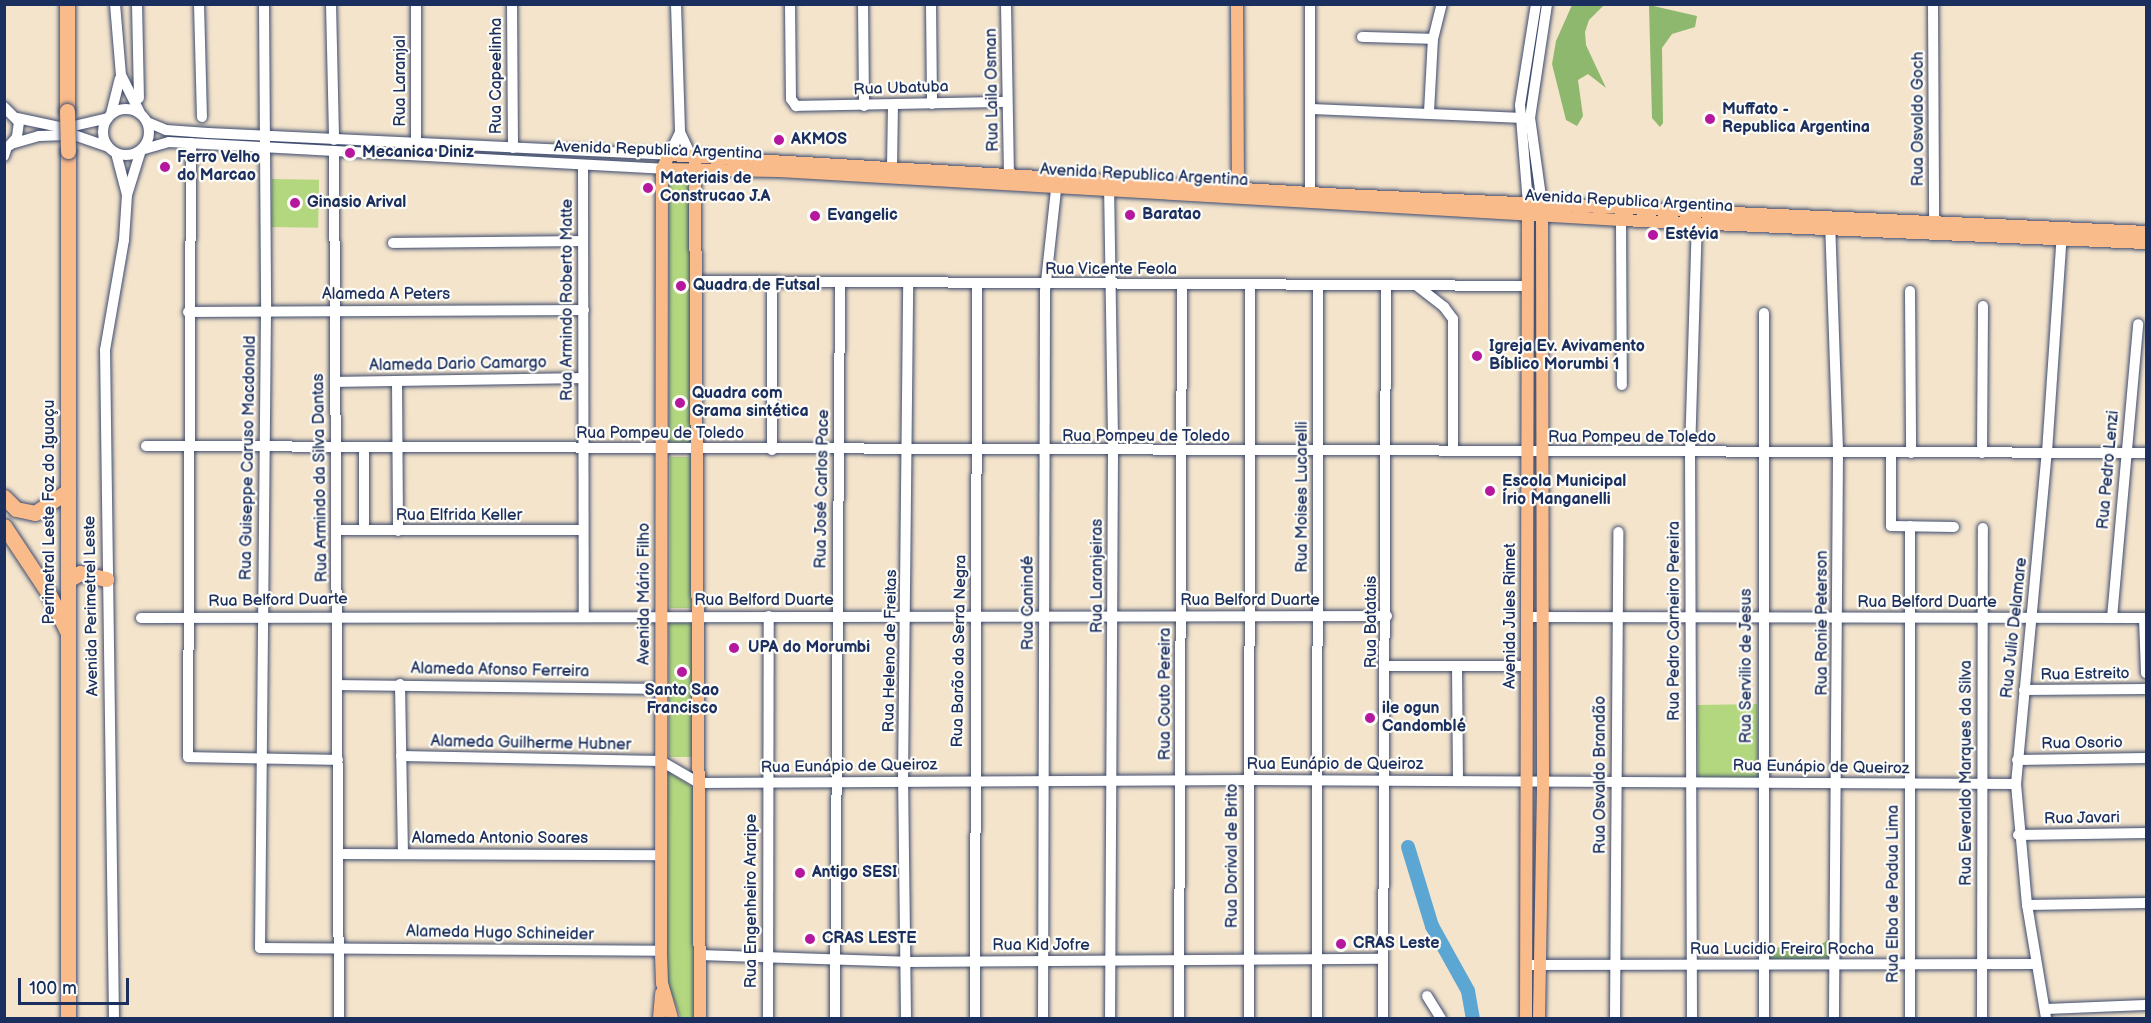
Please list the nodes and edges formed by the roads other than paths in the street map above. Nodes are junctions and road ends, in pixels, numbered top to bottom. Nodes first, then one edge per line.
1 (67, 4) edge
2 (115, 4) edge
3 (137, 4) edge
4 (199, 4) edge
5 (264, 4) edge
6 (331, 4) edge
7 (416, 4) edge
8 (512, 4) edge
9 (676, 4) edge
10 (790, 4) edge
11 (863, 4) edge
12 (931, 4) edge
13 (1006, 4) edge
14 (1237, 4) edge
15 (1310, 4) edge
16 (1442, 4) edge
17 (1536, 4) edge
18 (1547, 4) edge
19 (1933, 4) edge
20 (1362, 36) dead end
21 (1433, 39) junction
22 (121, 75) junction
23 (139, 98) dead end
24 (1007, 102) junction
25 (932, 104) junction
26 (893, 105) junction
27 (4, 106) edge
28 (864, 106) junction
29 (1311, 109) junction
30 (1429, 112) junction
31 (110, 116) junction
32 (202, 117) dead end
33 (17, 118) junction
34 (144, 118) junction
35 (1525, 118) junction
36 (680, 132) junction
37 (264, 135) junction
38 (334, 140) junction
39 (190, 143) junction
40 (416, 144) junction
41 (7, 148) edge
42 (265, 148) junction
43 (513, 148) junction
44 (112, 150) junction
45 (141, 150) junction
46 (334, 153) junction
47 (669, 155) junction
48 (691, 156) junction
49 (416, 158) junction
50 (583, 165) junction
51 (892, 168) junction
52 (662, 169) junction
53 (696, 169) junction
54 (1061, 177) junction
55 (1009, 180) junction
56 (1109, 185) junction
57 (1053, 188) junction
58 (1310, 192) junction
59 (1238, 193) junction
60 (127, 195) junction
61 (1528, 208) junction
62 (1541, 209) junction
63 (1718, 212) junction
64 (1622, 220) junction
65 (1697, 223) junction
66 (1830, 223) junction
67 (1935, 228) junction
68 (2146, 232) edge
69 (2062, 233) junction
70 (582, 242) junction
71 (393, 243) dead end
72 (2146, 243) edge
73 (695, 281) junction
74 (772, 283) junction
75 (840, 284) junction
76 (908, 284) junction
77 (977, 284) junction
78 (1047, 285) junction
79 (1111, 285) junction
80 (1182, 285) junction
81 (1250, 285) junction
82 (1318, 285) junction
83 (1386, 285) junction
84 (1416, 285) junction
85 (1527, 286) junction
86 (1910, 291) dead end
87 (1983, 306) dead end
88 (334, 310) junction
89 (584, 310) junction
90 (188, 312) junction
91 (266, 312) junction
92 (1764, 313) dead end
93 (2138, 324) dead end
94 (582, 378) junction
95 (396, 381) junction
96 (335, 382) junction
97 (1622, 385) dead end
98 (146, 446) dead end
99 (190, 447) junction
100 (264, 447) junction
101 (335, 448) junction
102 (364, 448) junction
103 (396, 448) junction
104 (584, 449) junction
105 (662, 450) junction
106 (696, 450) junction
107 (772, 450) junction
108 (839, 450) junction
109 (908, 451) junction
110 (976, 451) junction
111 (1044, 451) junction
112 (1453, 451) junction
113 (1113, 452) junction
114 (1181, 452) junction
115 (1250, 452) junction
116 (1318, 453) junction
117 (1386, 453) junction
118 (1533, 453) junction
119 (1761, 453) junction
120 (1838, 453) junction
121 (1891, 453) junction
122 (1911, 453) junction
123 (1982, 453) junction
124 (2047, 453) junction
125 (2125, 453) junction
126 (2146, 453) edge
127 (1690, 454) junction
128 (68, 491) junction
129 (4, 497) edge
130 (4, 526) edge
131 (1910, 526) junction
132 (1954, 526) dead end
133 (1983, 528) dead end
134 (336, 530) junction
135 (364, 531) junction
136 (398, 531) junction
137 (582, 531) junction
138 (1618, 532) dead end
139 (106, 579) junction
140 (68, 580) junction
141 (337, 615) junction
142 (263, 616) junction
143 (584, 616) junction
144 (661, 616) junction
145 (697, 616) junction
146 (769, 616) junction
147 (836, 616) junction
148 (907, 616) junction
149 (976, 616) junction
150 (1044, 616) junction
151 (1113, 616) junction
152 (1181, 616) junction
153 (1249, 616) junction
154 (1318, 616) junction
155 (1387, 616) junction
156 (189, 617) junction
157 (1689, 617) junction
158 (1908, 617) junction
159 (141, 618) dead end
160 (1527, 618) junction
161 (1543, 618) junction
162 (1617, 618) junction
163 (1762, 618) junction
164 (1838, 618) junction
165 (1982, 618) junction
166 (2031, 618) junction
167 (2112, 618) junction
168 (2145, 618) edge
169 (68, 633) junction
170 (1387, 666) junction
171 (1457, 666) junction
172 (1527, 666) junction
173 (2146, 673) edge
174 (400, 684) junction
175 (338, 685) junction
176 (661, 689) junction
177 (2146, 689) edge
178 (2024, 690) junction
179 (401, 756) junction
180 (2146, 758) edge
181 (262, 760) junction
182 (338, 760) junction
183 (2017, 760) junction
184 (661, 761) junction
185 (903, 780) junction
186 (973, 780) junction
187 (1044, 780) junction
188 (1181, 780) junction
189 (1248, 780) junction
190 (1316, 780) junction
191 (1111, 781) junction
192 (1387, 781) junction
193 (1458, 781) junction
194 (1527, 781) junction
195 (1617, 781) junction
196 (1543, 782) junction
197 (1690, 782) junction
198 (1762, 782) junction
199 (699, 783) junction
200 (836, 783) junction
201 (1837, 783) junction
202 (766, 784) junction
203 (1909, 784) junction
204 (1982, 784) junction
205 (2016, 784) junction
206 (2146, 833) edge
207 (2018, 835) junction
208 (339, 854) junction
209 (404, 854) junction
210 (660, 855) junction
211 (2146, 903) edge
212 (2026, 904) junction
213 (260, 948) joint
214 (338, 948) junction
215 (661, 951) junction
216 (700, 955) junction
217 (768, 958) junction
218 (1383, 959) junction
219 (1044, 960) junction
220 (1180, 960) junction
221 (1249, 960) junction
222 (1318, 960) junction
223 (835, 961) junction
224 (975, 961) junction
225 (1111, 961) junction
226 (906, 962) junction
227 (1909, 964) junction
228 (1982, 964) junction
229 (2037, 964) junction
230 (1533, 965) junction
231 (1616, 965) junction
232 (1692, 965) junction
233 (1763, 965) junction
234 (1835, 965) junction
235 (662, 983) junction
236 (1426, 996) dead end
237 (2146, 1005) edge
238 (2045, 1014) edge
239 (68, 1018) edge
240 (114, 1018) edge
241 (339, 1018) edge
242 (659, 1018) edge
243 (672, 1018) edge
244 (700, 1018) edge
245 (768, 1018) edge
246 (836, 1018) edge
247 (906, 1018) edge
248 (975, 1018) edge
249 (1043, 1018) edge
250 (1110, 1018) edge
251 (1179, 1018) edge
252 (1249, 1018) edge
253 (1317, 1018) edge
254 (1383, 1018) edge
255 (1441, 1018) edge
256 (1526, 1018) edge
257 (1539, 1018) edge
258 (1615, 1018) edge
259 (1692, 1018) edge
260 (1764, 1018) edge
261 (1834, 1018) edge
262 (1910, 1018) edge
263 (1982, 1018) edge

1 - 128 highway, Perimetral Leste Foz do Iguaçu, bridge
2 - 22 street
3 - 23 street
4 - 32 street
5 - 37 street, Rua Guiseppe Caruso Macdonald
6 - 38 street
7 - 40 street, Rua Laranjal
8 - 43 street, Rua Capeelinha
9 - 36 street
10 - 28 street, Rua Ubatuba
11 - 28 street
12 - 25 street
13 - 24 street, Rua Laila Osman
14 - 59 main road
15 - 29 street
16 - 21 street
17 - 35 street
18 - 35 street
19 - 67 street, Rua Osvaldo Goch
20 - 21 street
21 - 30 street
22 - 31 street
22 - 34 street
24 - 25 street, Rua Ubatuba
24 - 55 street, Rua Laila Osman
25 - 26 street, Rua Ubatuba
26 - 28 street, Rua Ubatuba
26 - 51 street
27 - 33 street
29 - 30 street
29 - 58 street
30 - 35 street
31 - 33 street
31 - 34 street
31 - 44 street
33 - 41 street
34 - 37 street, Avenida Republica Argentina
34 - 45 street
35 - 61 street
35 - 62 street
36 - 47 street
36 - 48 street
37 - 38 street, Avenida Republica Argentina
37 - 42 street, Rua Guiseppe Caruso Macdonald
38 - 40 street, Avenida Republica Argentina
39 - 42 street, Avenida Republica Argentina
39 - 45 street, Avenida Republica Argentina
39 - 90 street
40 - 43 street, Avenida Republica Argentina
40 - 49 street, Rua Laranjal
41 - 44 street
42 - 46 street, Avenida Republica Argentina
42 - 91 street, Rua Guiseppe Caruso Macdonald
43 - 47 street, Avenida Republica Argentina
44 - 45 street
44 - 60 street, Avenida Perimetrel Leste
45 - 60 street, Avenida Perimetrel Leste
46 - 49 street, Avenida Republica Argentina
46 - 88 street, Rua Armindo da Silva Dantas
47 - 48 main road, Avenida Republica Argentina
47 - 52 main road
48 - 51 main road, Avenida Republica Argentina
48 - 53 main road
49 - 50 street, Avenida Republica Argentina
50 - 52 street, Avenida Republica Argentina
50 - 70 street, Rua Armindo Roberto Matte
51 - 55 main road, Avenida Republica Argentina
52 - 53 main road, Avenida Republica Argentina
52 - 105 main road, Avenida Mário Filho
53 - 55 main road, Avenida Republica Argentina
53 - 73 main road
54 - 55 main road, Avenida Republica Argentina
54 - 56 main road, Avenida Republica Argentina
54 - 57 street
55 - 57 main road, Avenida Republica Argentina
56 - 57 main road, Avenida Republica Argentina
56 - 59 main road, Avenida Republica Argentina
56 - 79 street, Rua Laranjeiras
57 - 78 street, Rua Canindé
58 - 59 main road, Avenida Republica Argentina
58 - 61 main road, Avenida Republica Argentina
59 - 61 main road, Avenida Republica Argentina
60 - 139 street, Avenida Perimetrel Leste
61 - 62 main road, Avenida Republica Argentina
61 - 85 main road, Avenida Jules Rimet
62 - 63 main road, Avenida Republica Argentina
62 - 64 main road, Avenida Republica Argentina
62 - 118 main road, Avenida Jules Rimet
63 - 65 main road
63 - 66 main road, Avenida Republica Argentina
64 - 65 main road, Avenida Republica Argentina
64 - 97 street
65 - 66 main road, Avenida Republica Argentina
65 - 127 street, Rua Pedro Carneiro Pereira
66 - 67 main road, Avenida Republica Argentina
66 - 120 street, Rua Ronie Peterson
67 - 69 main road, Avenida Republica Argentina
68 - 69 main road, Avenida Republica Argentina
69 - 72 main road, Avenida Republica Argentina
69 - 124 street, Rua Julio Delamare
70 - 71 street
70 - 89 street, Rua Armindo Roberto Matte
73 - 74 street, Rua Vicente Feola
73 - 106 main road
74 - 75 street, Rua Vicente Feola
74 - 107 street
75 - 76 street, Rua Vicente Feola
75 - 108 street, Rua José Carlos Pace
76 - 77 street, Rua Vicente Feola
76 - 109 street, Rua Heleno de Freitas
77 - 78 street, Rua Vicente Feola
77 - 110 street, Rua Barão da Serra Negra
78 - 79 street, Rua Vicente Feola
78 - 111 street, Rua Canindé
79 - 80 street, Rua Vicente Feola
79 - 113 street, Rua Laranjeiras
80 - 81 street, Rua Vicente Feola
80 - 114 street, Rua Couto Pereira
81 - 82 street, Rua Vicente Feola
81 - 115 street, Rua Dorival de Brito
82 - 83 street, Rua Vicente Feola
82 - 116 street, Rua Moises Lucarelli
83 - 84 street, Rua Vicente Feola
83 - 117 street, Rua Batatais
84 - 85 street, Rua Vicente Feola
84 - 112 street
85 - 118 main road, Avenida Jules Rimet
86 - 122 street
87 - 123 street
88 - 89 street, Alameda A Peters
88 - 91 street, Alameda A Peters
88 - 96 street, Rua Armindo da Silva Dantas
89 - 94 street, Rua Armindo Roberto Matte
90 - 91 street, Alameda A Peters
90 - 99 street
91 - 100 street, Rua Guiseppe Caruso Macdonald
92 - 119 street, Rua Servilio de Jesus
93 - 125 street, Rua Pedro Lenzi
94 - 95 street, Alameda Dario Camargo
94 - 104 street, Rua Armindo Roberto Matte
95 - 96 street, Alameda Dario Camargo
95 - 103 street
96 - 101 street, Rua Armindo da Silva Dantas
98 - 99 street, Rua Pompeu de Toledo
99 - 100 street, Rua Pompeu de Toledo
99 - 156 street
100 - 101 street, Rua Pompeu de Toledo
100 - 142 street, Rua Guiseppe Caruso Macdonald
101 - 102 street, Rua Pompeu de Toledo
101 - 134 street, Rua Armindo da Silva Dantas
102 - 103 street, Rua Pompeu de Toledo
102 - 135 street
103 - 104 street, Rua Pompeu de Toledo
103 - 136 street
104 - 105 street, Rua Pompeu de Toledo
104 - 137 street, Rua Armindo Roberto Matte
105 - 106 street, Rua Pompeu de Toledo
105 - 144 main road, Avenida Mário Filho
106 - 107 street, Rua Pompeu de Toledo
106 - 145 main road
107 - 108 street, Rua Pompeu de Toledo
108 - 109 street, Rua Pompeu de Toledo
108 - 147 street, Rua José Carlos Pace
109 - 110 street, Rua Pompeu de Toledo
109 - 148 street, Rua Heleno de Freitas
110 - 111 street, Rua Pompeu de Toledo
110 - 149 street, Rua Barão da Serra Negra
111 - 113 street, Rua Pompeu de Toledo
111 - 150 street, Rua Canindé
112 - 117 street, Rua Pompeu de Toledo
112 - 118 street, Rua Pompeu de Toledo
113 - 114 street, Rua Pompeu de Toledo
113 - 151 street, Rua Laranjeiras
114 - 115 street, Rua Pompeu de Toledo
114 - 152 street, Rua Couto Pereira
115 - 116 street, Rua Pompeu de Toledo
115 - 153 street, Rua Dorival de Brito
116 - 117 street, Rua Pompeu de Toledo
116 - 154 street, Rua Moises Lucarelli
117 - 155 street, Rua Batatais
118 - 127 street, Rua Pompeu de Toledo
118 - 160 main road, Avenida Jules Rimet
118 - 161 main road, Avenida Jules Rimet
119 - 120 street, Rua Pompeu de Toledo
119 - 127 street, Rua Pompeu de Toledo
119 - 163 street, Rua Servilio de Jesus
120 - 121 street, Rua Pompeu de Toledo
120 - 164 street, Rua Ronie Peterson
121 - 122 street, Rua Pompeu de Toledo
121 - 131 street
122 - 123 street, Rua Pompeu de Toledo
123 - 124 street, Rua Pompeu de Toledo
124 - 125 street, Rua Pompeu de Toledo
124 - 166 street, Rua Julio Delamare
125 - 126 street, Rua Pompeu de Toledo
125 - 167 street, Rua Pedro Lenzi
127 - 157 street, Rua Pedro Carneiro Pereira
128 - 129 highway
128 - 140 highway, Perimetral Leste Foz do Iguaçu
130 - 169 highway
131 - 132 street
131 - 158 street, Rua Elba de Padua Lima
133 - 165 street, Rua Everaldo Marques da Silva
134 - 135 street, Rua Elfrida Keller
134 - 141 street, Rua Armindo da Silva Dantas
135 - 136 street, Rua Elfrida Keller
136 - 137 street, Rua Elfrida Keller
137 - 143 street, Rua Armindo Roberto Matte
138 - 162 street, Rua Osvaldo Brandão
139 - 140 highway
139 - 240 street, Avenida Perimetrel Leste
140 - 169 highway, Perimetral Leste Foz do Iguaçu
141 - 142 street, Rua Belford Duarte
141 - 143 street, Rua Belford Duarte
141 - 175 street, Rua Armindo da Silva Dantas
142 - 156 street, Rua Belford Duarte
142 - 181 street, Rua Guiseppe Caruso Macdonald
143 - 144 street, Rua Belford Duarte
144 - 145 street, Rua Belford Duarte
144 - 176 main road, Avenida Mário Filho
145 - 146 street, Rua Belford Duarte
145 - 199 main road
146 - 147 street, Rua Belford Duarte
146 - 202 street, Rua Engenheiro Araripe
147 - 148 street, Rua Belford Duarte
147 - 200 street, Rua José Carlos Pace
148 - 149 street, Rua Belford Duarte
148 - 185 street, Rua Heleno de Freitas
149 - 150 street, Rua Belford Duarte
149 - 186 street, Rua Barão da Serra Negra
150 - 151 street, Rua Belford Duarte
150 - 187 street, Rua Canindé
151 - 152 street, Rua Belford Duarte
151 - 191 street, Rua Laranjeiras
152 - 153 street, Rua Belford Duarte
152 - 188 street, Rua Couto Pereira
153 - 154 street, Rua Belford Duarte
153 - 189 street, Rua Dorival de Brito
154 - 155 street, Rua Belford Duarte
154 - 190 street, Rua Moises Lucarelli
155 - 170 street, Rua Batatais
156 - 159 street, Rua Belford Duarte
156 - 181 street
157 - 162 street, Rua Belford Duarte
157 - 163 street, Rua Belford Duarte
157 - 197 street, Rua Pedro Carneiro Pereira
158 - 164 street, Rua Belford Duarte
158 - 165 street, Rua Belford Duarte
158 - 203 street, Rua Elba de Padua Lima
160 - 161 street, Rua Belford Duarte
160 - 172 main road, Avenida Jules Rimet
161 - 162 street, Rua Belford Duarte
161 - 196 main road, Avenida Jules Rimet
162 - 195 street, Rua Osvaldo Brandão
163 - 164 street, Rua Belford Duarte
163 - 198 street, Rua Servilio de Jesus
164 - 201 street, Rua Ronie Peterson
165 - 166 street, Rua Belford Duarte
165 - 204 street, Rua Everaldo Marques da Silva
166 - 167 street, Rua Belford Duarte
166 - 178 street, Rua Julio Delamare
167 - 168 street, Rua Belford Duarte
168 - 173 street
169 - 239 highway, Perimetral Leste Foz do Iguaçu
170 - 171 street
170 - 192 street, Rua Batatais
171 - 172 street
171 - 193 street
172 - 194 main road, Avenida Jules Rimet
174 - 175 street, Alameda Afonso Ferreira
174 - 176 street, Alameda Afonso Ferreira
174 - 179 street
175 - 182 street, Rua Armindo da Silva Dantas
176 - 184 main road, Avenida Mário Filho
177 - 178 street, Rua Estreito
178 - 183 street, Rua Julio Delamare
179 - 184 street, Alameda Guilherme Hubner
179 - 209 street
180 - 183 street, Rua Osorio
181 - 182 street
181 - 213 street, Rua Guiseppe Caruso Macdonald
182 - 208 street, Rua Armindo da Silva Dantas
183 - 205 street, Rua Julio Delamare
184 - 199 street, Rua Eunápio de Queiroz
184 - 210 main road, Avenida Mário Filho
185 - 186 street, Rua Eunápio de Queiroz
185 - 200 street, Rua Eunápio de Queiroz
185 - 226 street, Rua Heleno de Freitas
186 - 187 street, Rua Eunápio de Queiroz
186 - 224 street, Rua Barão da Serra Negra
187 - 191 street, Rua Eunápio de Queiroz
187 - 219 street, Rua Canindé
188 - 189 street, Rua Eunápio de Queiroz
188 - 191 street, Rua Eunápio de Queiroz
188 - 220 street, Rua Couto Pereira
189 - 190 street, Rua Eunápio de Queiroz
189 - 221 street, Rua Dorival de Brito
190 - 192 street, Rua Eunápio de Queiroz
190 - 222 street, Rua Moises Lucarelli
191 - 225 street, Rua Laranjeiras
192 - 193 street, Rua Eunápio de Queiroz
192 - 218 street, Rua Batatais
193 - 194 street, Rua Eunápio de Queiroz
194 - 196 street, Rua Eunápio de Queiroz
194 - 230 main road, Avenida Jules Rimet
195 - 196 street, Rua Eunápio de Queiroz
195 - 197 street, Rua Eunápio de Queiroz
195 - 231 street, Rua Osvaldo Brandão
196 - 230 main road, Avenida Jules Rimet
197 - 198 street, Rua Eunápio de Queiroz
197 - 232 street, Rua Pedro Carneiro Pereira
198 - 201 street, Rua Eunápio de Queiroz
198 - 233 street, Rua Servilio de Jesus
199 - 202 street, Rua Eunápio de Queiroz
199 - 216 main road
200 - 202 street, Rua Eunápio de Queiroz
200 - 223 street, Rua José Carlos Pace
201 - 203 street, Rua Eunápio de Queiroz
201 - 234 street, Rua Ronie Peterson
202 - 217 street, Rua Engenheiro Araripe
203 - 204 street, Rua Eunápio de Queiroz
203 - 227 street, Rua Elba de Padua Lima
204 - 205 street, Rua Eunápio de Queiroz
204 - 228 street, Rua Everaldo Marques da Silva
205 - 207 street, Rua Julio Delamare
206 - 207 street, Rua Javari
207 - 212 street, Rua Julio Delamare
208 - 209 street, Alameda Antonio Soares
208 - 214 street, Rua Armindo da Silva Dantas
209 - 210 street, Alameda Antonio Soares
210 - 215 main road, Avenida Mário Filho
211 - 212 street
212 - 229 street, Rua Julio Delamare
213 - 214 street, Alameda Hugo Schineider
214 - 215 street, Alameda Hugo Schineider
214 - 241 street, Rua Armindo da Silva Dantas
215 - 235 main road, Avenida Mário Filho
216 - 217 street, Rua Kid Jofre
216 - 244 main road
217 - 223 street, Rua Kid Jofre
217 - 245 street, Rua Engenheiro Araripe
218 - 222 street, Rua Kid Jofre
218 - 254 street, Rua Batatais
219 - 224 street, Rua Kid Jofre
219 - 225 street, Rua Kid Jofre
219 - 249 street, Rua Canindé
220 - 221 street, Rua Kid Jofre
220 - 225 street, Rua Kid Jofre
220 - 251 street, Rua Couto Pereira
221 - 222 street, Rua Kid Jofre
221 - 252 street, Rua Dorival de Brito
222 - 253 street, Rua Moises Lucarelli
223 - 226 street, Rua Kid Jofre
223 - 246 street, Rua José Carlos Pace
224 - 226 street, Rua Kid Jofre
224 - 248 street, Rua Barão da Serra Negra
225 - 250 street, Rua Laranjeiras
226 - 247 street, Rua Heleno de Freitas
227 - 228 street, Rua Lucidio Freira Rocha
227 - 234 street, Rua Lucidio Freira Rocha
227 - 262 street, Rua Elba de Padua Lima
228 - 229 street, Rua Lucidio Freira Rocha
228 - 263 street, Rua Everaldo Marques da Silva
229 - 238 street, Rua Julio Delamare
230 - 231 street, Rua Lucidio Freira Rocha
230 - 256 main road, Avenida Jules Rimet
230 - 257 main road, Avenida Jules Rimet
231 - 232 street, Rua Lucidio Freira Rocha
231 - 258 street, Rua Osvaldo Brandão
232 - 233 street, Rua Lucidio Freira Rocha
232 - 259 street, Rua Pedro Carneiro Pereira
233 - 234 street, Rua Lucidio Freira Rocha
233 - 260 street, Rua Servilio de Jesus
234 - 261 street, Rua Ronie Peterson
235 - 242 main road
235 - 243 main road, Avenida Mário Filho
236 - 255 street
237 - 238 street

